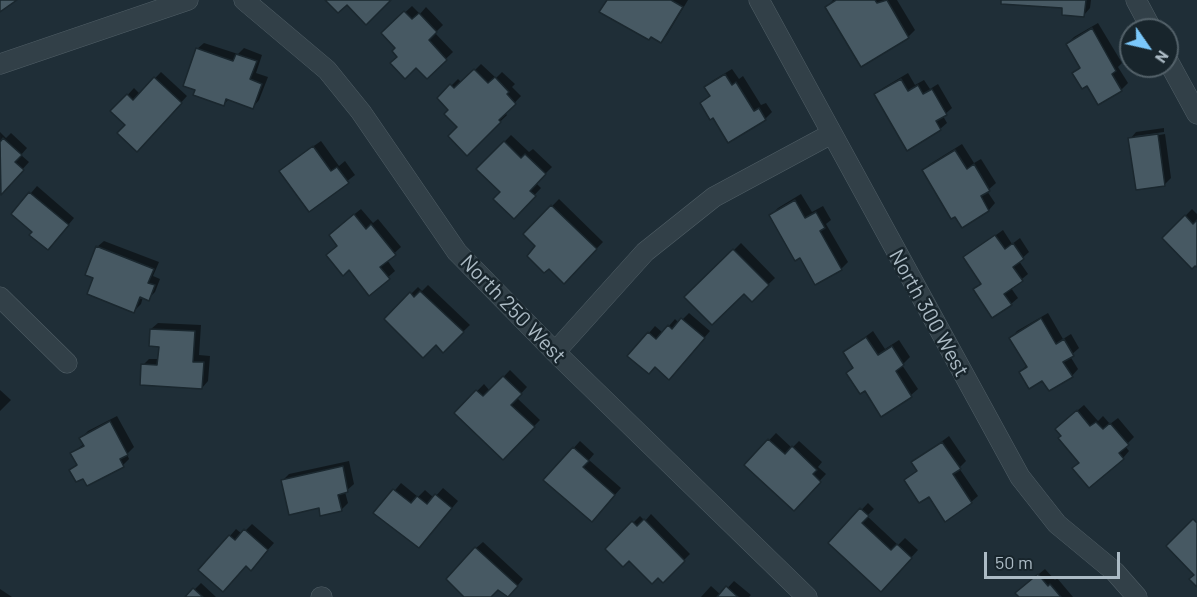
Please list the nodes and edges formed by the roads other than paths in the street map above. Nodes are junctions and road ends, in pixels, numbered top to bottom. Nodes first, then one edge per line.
1 (188, 0) edge
2 (244, 0) edge
3 (759, 0) edge
4 (1136, 0) edge
5 (1146, 18) edge
6 (0, 64) edge
7 (1178, 78) edge
8 (1195, 107) edge
9 (831, 134) junction
10 (0, 297) edge
11 (555, 352) junction
12 (67, 363) dead end
13 (807, 597) edge
14 (1137, 597) edge

1 - 6 street
2 - 11 street, North 250 West
3 - 9 street, North 300 West
4 - 5 street
7 - 8 street
9 - 11 street
9 - 14 street, North 300 West
10 - 12 street
11 - 13 street, North 250 West

